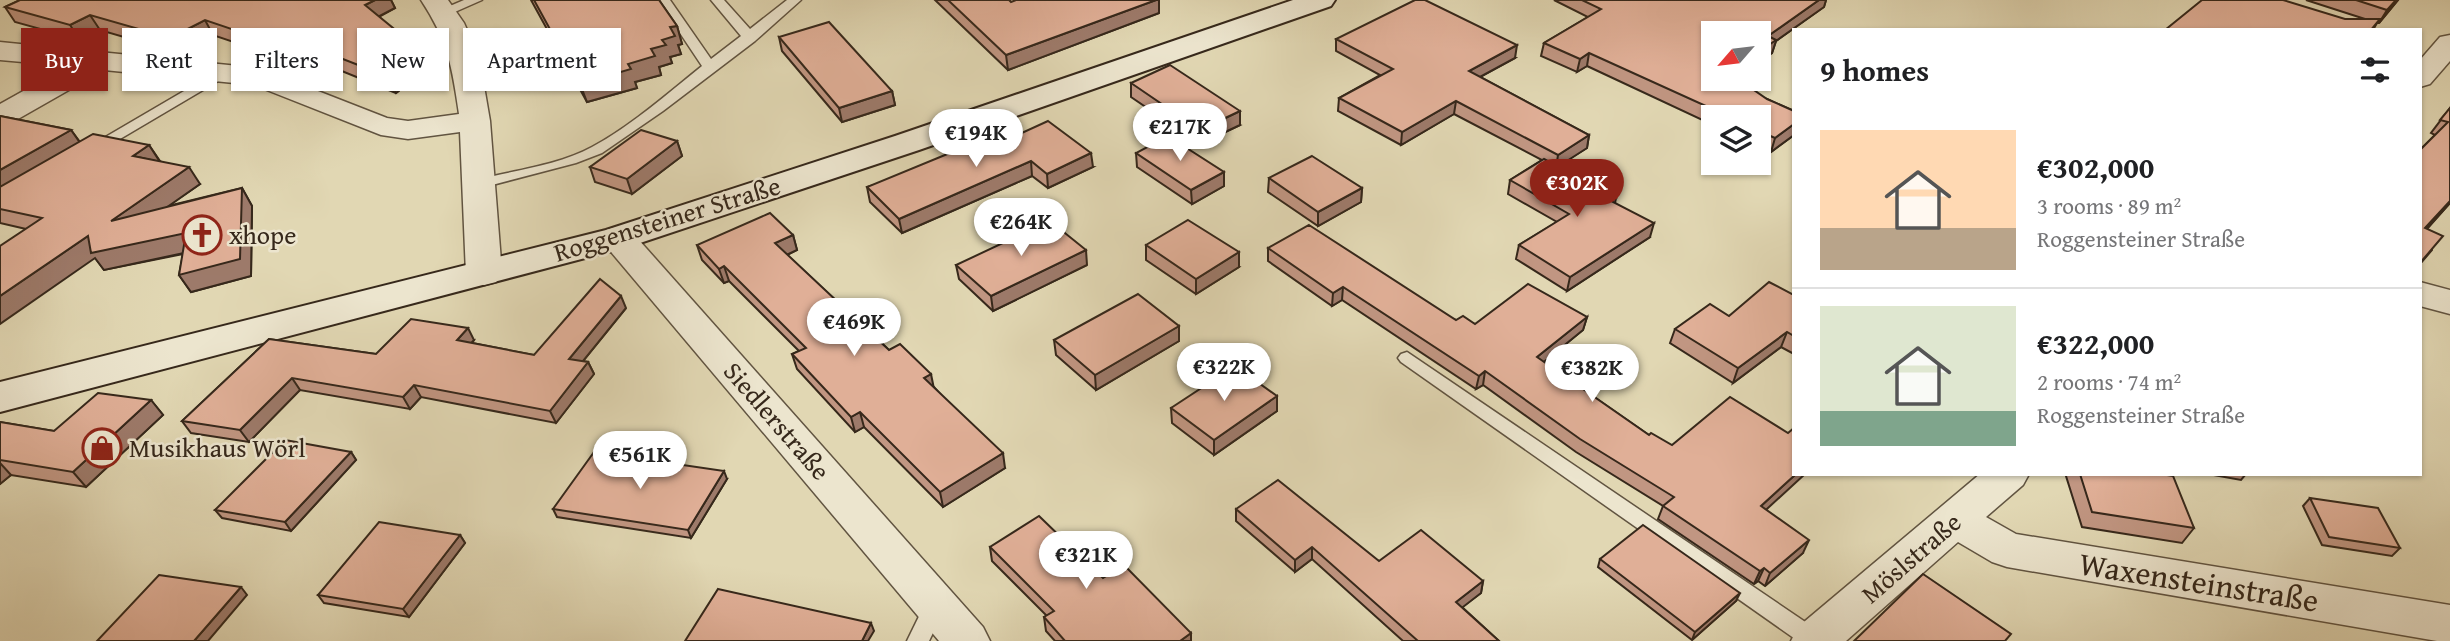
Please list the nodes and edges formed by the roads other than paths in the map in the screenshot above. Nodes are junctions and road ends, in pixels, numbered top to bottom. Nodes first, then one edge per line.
1 (476, 0) edge
2 (664, 0) edge
3 (717, 0) edge
4 (795, 0) edge
5 (1321, 0) edge
6 (438, 6) edge
7 (750, 38) junction
8 (2441, 50) edge
9 (0, 51) edge
10 (21, 53) edge
11 (108, 62) edge
12 (710, 68) junction
13 (220, 74) junction
14 (2422, 75) edge
15 (46, 91) edge
16 (0, 117) edge
17 (475, 121) junction
18 (85, 154) edge
19 (477, 184) junction
20 (618, 238) junction
21 (484, 274) junction
22 (2422, 295) edge
23 (2450, 302) edge
24 (1407, 358) dead end
25 (0, 397) edge
26 (2006, 476) edge
27 (1955, 520) junction
28 (935, 605) junction
29 (2450, 624) edge
30 (918, 641) edge
31 (967, 641) edge
32 (1814, 641) edge

1 - 6 lane
2 - 12 lane
3 - 7 lane
4 - 7 lane
5 - 20 main road, Roggensteiner Straße
6 - 17 street
7 - 12 lane
8 - 14 street
9 - 10 street
11 - 13 street
12 - 19 lane
13 - 17 street
13 - 18 lane
15 - 16 street
17 - 19 street
19 - 21 street
20 - 21 main road, Roggensteiner Straße
20 - 28 street, Siedlerstraße
21 - 25 main road, Roggensteiner Straße
22 - 23 street
24 - 32 lane
26 - 27 street, Möslstraße
27 - 29 street, Waxensteinstraße
27 - 32 street, Möslstraße
28 - 30 lane
28 - 31 street, Siedlerstraße

